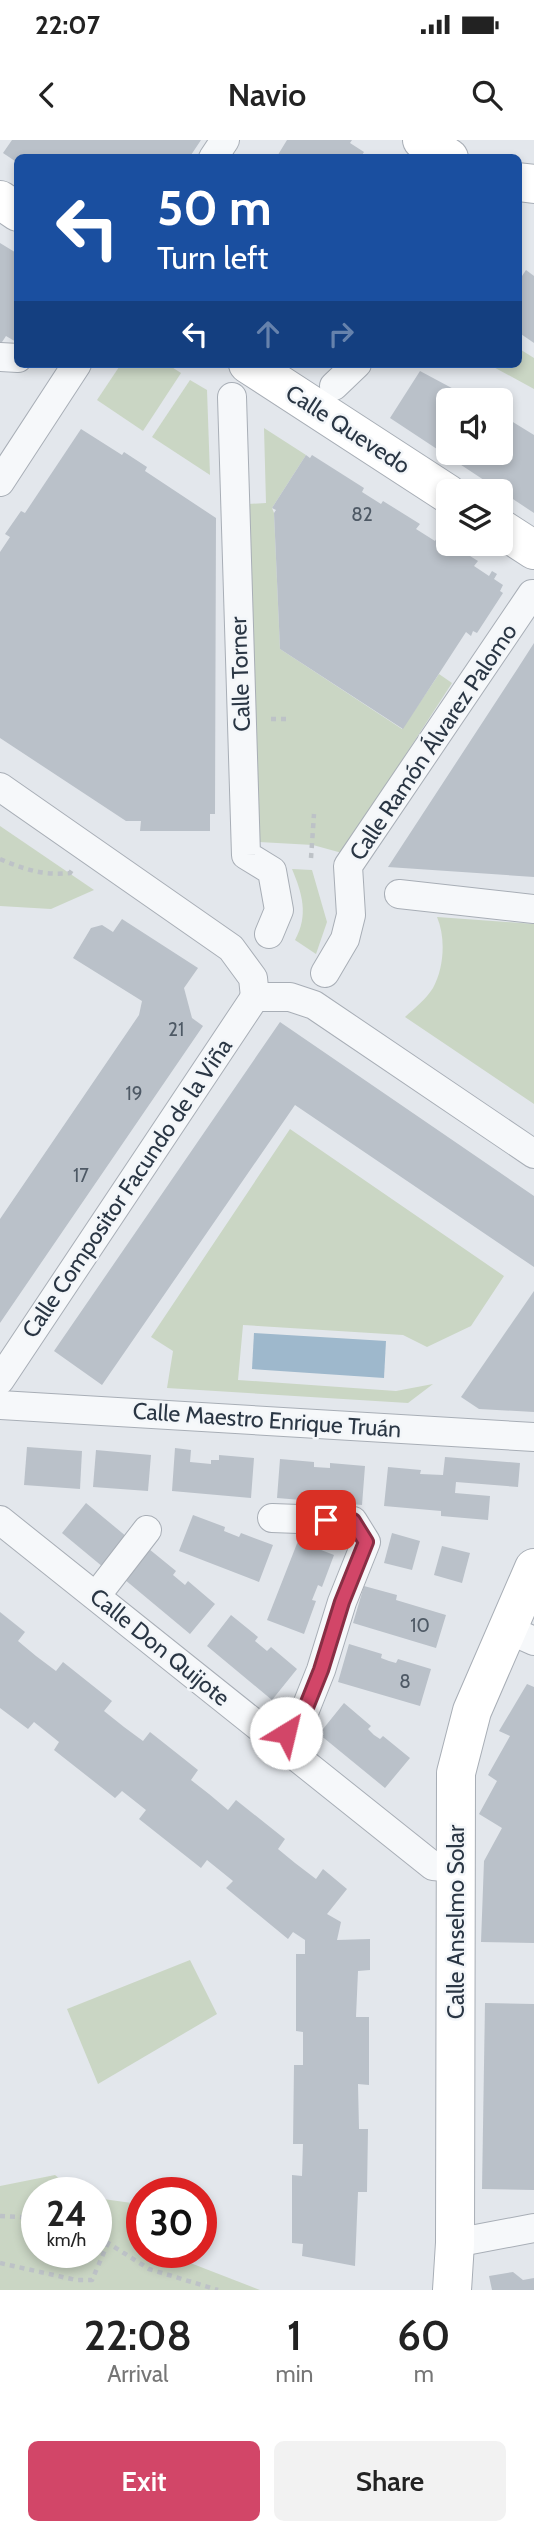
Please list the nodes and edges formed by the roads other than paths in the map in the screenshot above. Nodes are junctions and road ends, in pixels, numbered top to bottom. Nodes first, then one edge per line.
1 (422, 140) edge
2 (443, 154) edge
3 (74, 368) edge
4 (353, 368) edge
5 (240, 381) edge
6 (334, 386) dead end
7 (0, 482) edge
8 (436, 487) edge
9 (513, 536) edge
10 (534, 550) edge
11 (532, 594) dead end
12 (0, 787) edge
13 (399, 894) dead end
14 (534, 909) edge
15 (269, 934) dead end
16 (325, 973) dead end
17 (255, 997) junction
18 (534, 1154) edge
19 (0, 1380) edge
20 (0, 1405) edge
21 (534, 1437) edge
22 (272, 1518) dead end
23 (0, 1520) edge
24 (147, 1530) dead end
25 (534, 1568) edge
26 (96, 1596) junction
27 (521, 1635) edge
28 (278, 1742) junction
29 (455, 1868) junction
30 (534, 2228) edge
31 (455, 2243) junction
32 (452, 2290) edge

1 - 2 main road
3 - 7 street
4 - 6 street
5 - 8 main road, Calle Quevedo
5 - 15 street, Calle Torner
9 - 10 main road
11 - 16 street, Calle Ramón Álvarez Palomo
12 - 17 street
13 - 14 street
17 - 18 street
17 - 19 street, Calle Compositor Facundo de la Viña
20 - 21 street, Calle Maestro Enrique Truán
22 - 28 street
23 - 26 street, Calle Don Quijote
24 - 26 street
25 - 27 main road, Calle Anselmo Solar
26 - 28 street, Calle Don Quijote
27 - 29 main road, Calle Anselmo Solar
28 - 29 street, Calle Don Quijote
29 - 31 main road, Calle Anselmo Solar
30 - 31 street
31 - 32 main road, Calle Anselmo Solar

